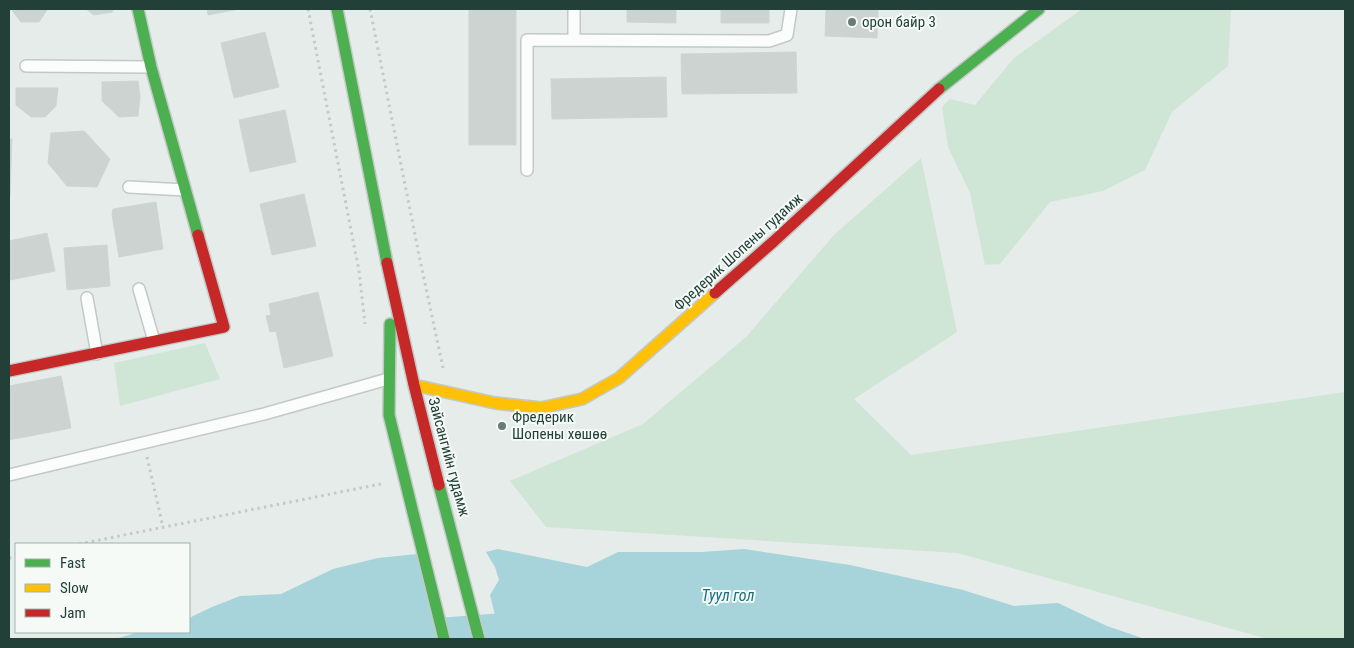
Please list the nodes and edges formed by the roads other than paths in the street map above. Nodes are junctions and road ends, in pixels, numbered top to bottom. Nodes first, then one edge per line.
1 (138, 9) edge
2 (337, 9) edge
3 (574, 9) edge
4 (791, 9) edge
5 (1039, 9) edge
6 (574, 39) junction
7 (26, 66) dead end
8 (151, 67) junction
9 (527, 170) dead end
10 (129, 187) dead end
11 (185, 190) junction
12 (391, 282) junction
13 (139, 289) dead end
14 (87, 298) dead end
15 (154, 341) junction
16 (98, 354) junction
17 (9, 372) edge
18 (388, 379) junction
19 (414, 385) junction
20 (9, 475) edge
21 (444, 639) edge
22 (479, 639) edge

1 - 8 street
2 - 12 street, Зайсангийн гудамж
3 - 6 lane
4 - 6 lane
5 - 19 street, Фредерик Шопены гудамж
6 - 9 lane
7 - 8 lane
8 - 11 street
10 - 11 lane
11 - 15 street
12 - 18 street, Зайсангийн гудамж
12 - 19 street, Зайсангийн гудамж
13 - 15 lane
14 - 16 lane
15 - 16 street
16 - 17 street
18 - 20 lane
18 - 21 street, Зайсангийн гудамж
19 - 22 street, Зайсангийн гудамж

